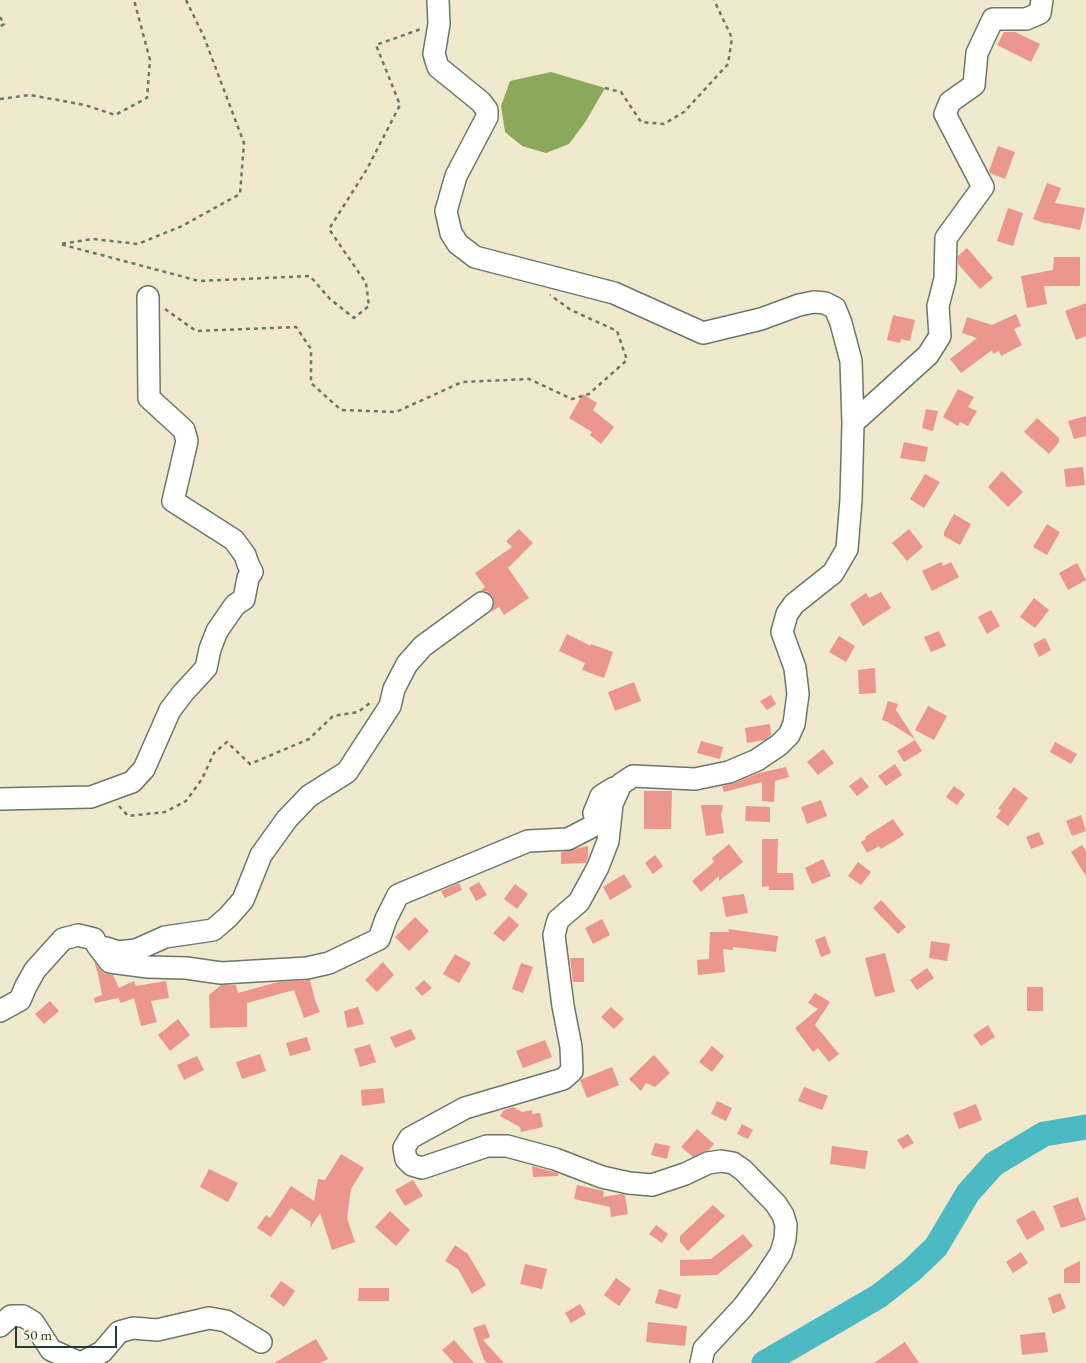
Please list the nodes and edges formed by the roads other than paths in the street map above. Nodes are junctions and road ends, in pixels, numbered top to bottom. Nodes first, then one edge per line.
1 (438, 0) edge
2 (1042, 0) edge
3 (148, 297) road end
4 (852, 423) junction
5 (482, 603) dead end
6 (621, 784) junction
7 (0, 799) edge
8 (97, 945) junction
9 (0, 1011) edge
10 (0, 1326) edge
11 (261, 1342) dead end
12 (80, 1363) edge
13 (701, 1363) edge

1 - 4 street
2 - 4 street
3 - 7 street
4 - 6 street
5 - 8 street
6 - 8 street
6 - 13 street
8 - 9 street
10 - 12 street
11 - 12 street

